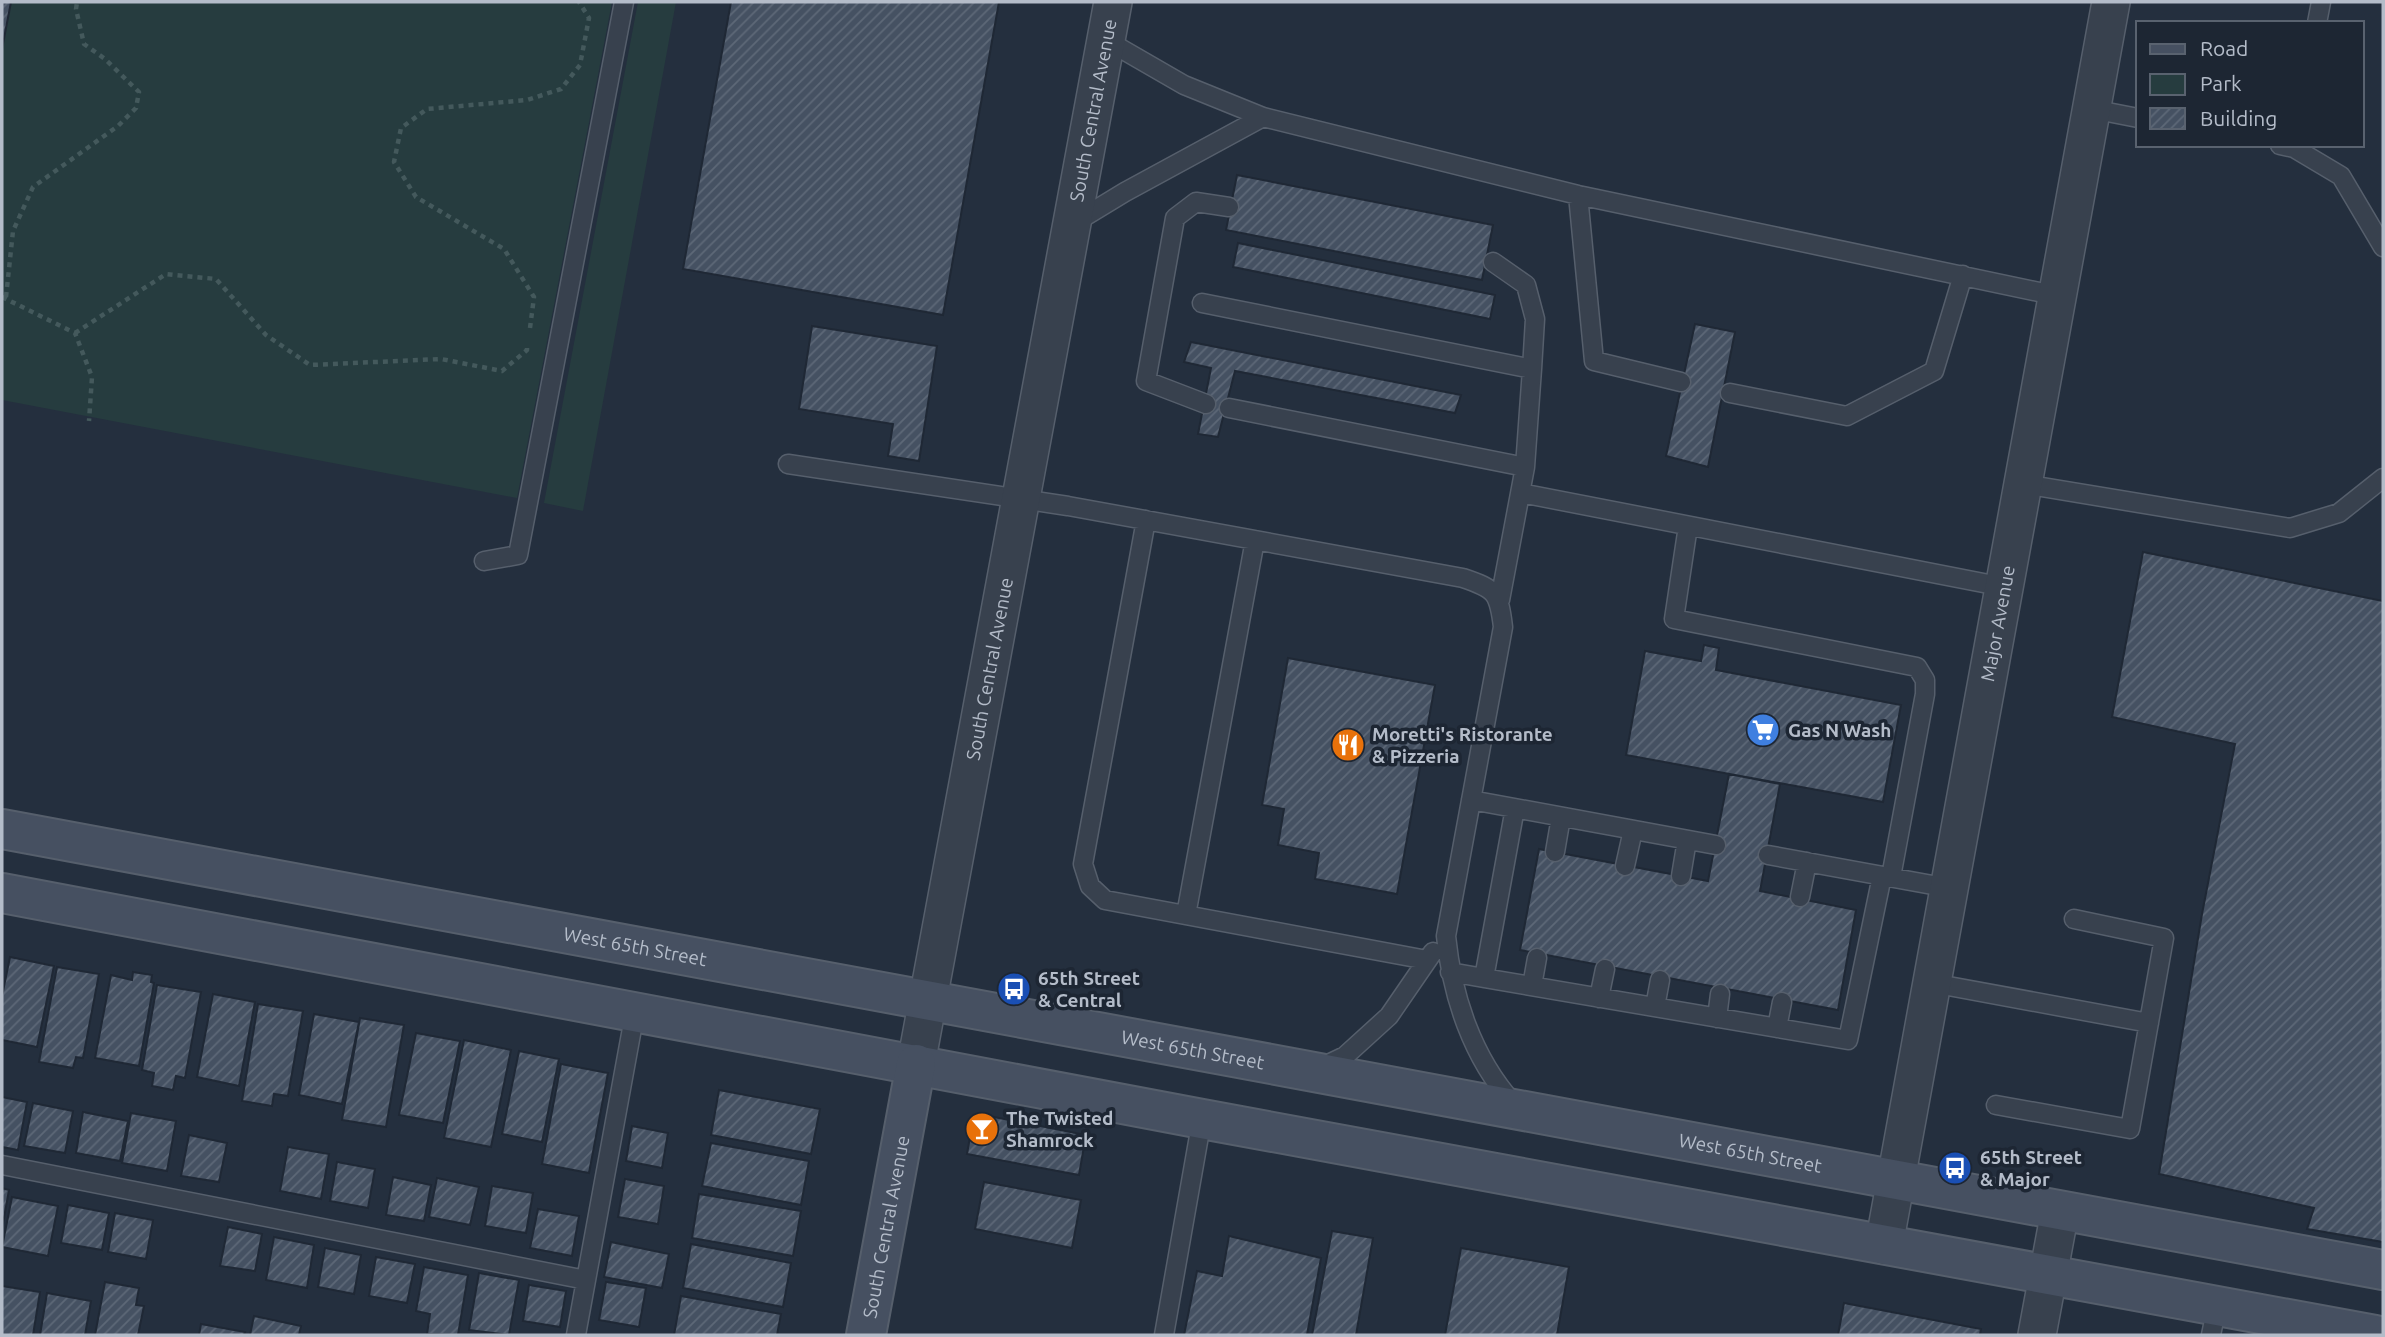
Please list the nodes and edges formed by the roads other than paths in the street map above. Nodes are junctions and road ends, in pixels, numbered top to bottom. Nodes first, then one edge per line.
1 (625, 2) edge
2 (1113, 2) edge
3 (2111, 2) edge
4 (2321, 2) edge
5 (2317, 21) edge
6 (1106, 40) junction
7 (2092, 109) junction
8 (1263, 117) junction
9 (2136, 118) edge
10 (2292, 147) edge
11 (1578, 195) junction
12 (1229, 207) dead end
13 (1072, 224) junction
14 (2383, 247) edge
15 (1493, 261) dead end
16 (1963, 275) junction
17 (2058, 296) junction
18 (1202, 303) dead end
19 (1532, 369) junction
20 (1681, 382) dead end
21 (1730, 393) dead end
22 (1206, 404) dead end
23 (1229, 408) dead end
24 (788, 464) dead end
25 (1525, 467) junction
26 (2383, 478) edge
27 (2023, 484) junction
28 (1521, 493) junction
29 (1020, 499) junction
30 (1146, 520) junction
31 (1688, 526) junction
32 (1255, 540) junction
33 (484, 561) dead end
34 (2004, 587) junction
35 (1500, 600) junction
36 (1471, 800) junction
37 (1515, 808) junction
38 (1561, 817) junction
39 (2, 829) edge
40 (1633, 830) junction
41 (1687, 840) junction
42 (1716, 845) dead end
43 (1555, 852) dead end
44 (1768, 855) dead end
45 (1807, 862) junction
46 (1625, 866) dead end
47 (1681, 876) dead end
48 (1887, 877) junction
49 (1950, 888) junction
50 (2, 893) edge
51 (1800, 897) dead end
52 (1186, 915) junction
53 (2074, 919) dead end
54 (1446, 936) junction
55 (1537, 958) dead end
56 (1427, 960) junction
57 (1605, 970) dead end
58 (1450, 972) junction
59 (1484, 978) junction
60 (1660, 980) dead end
61 (1932, 983) junction
62 (1532, 986) junction
63 (1720, 994) dead end
64 (1599, 998) junction
65 (928, 1001) junction
66 (1782, 1002) dead end
67 (1655, 1007) junction
68 (635, 1012) junction
69 (1717, 1018) junction
70 (2149, 1023) junction
71 (1777, 1028) junction
72 (916, 1064) junction
73 (1312, 1072) junction
74 (1996, 1105) dead end
75 (1520, 1111) junction
76 (1202, 1119) junction
77 (2, 1165) edge
78 (1896, 1180) junction
79 (2060, 1211) junction
80 (1884, 1245) junction
81 (2383, 1270) edge
82 (2048, 1275) junction
83 (586, 1280) junction
84 (2214, 1321) edge
85 (576, 1335) edge
86 (866, 1335) edge
87 (1164, 1335) edge
88 (2037, 1335) edge
89 (2375, 1335) edge

1 - 33 lane
2 - 6 street, South Central Avenue
3 - 7 street, Major Avenue
4 - 5 lane
6 - 8 lane
6 - 13 street, South Central Avenue
7 - 9 lane
7 - 17 street, Major Avenue
8 - 11 lane
8 - 13 lane
10 - 14 lane
11 - 16 lane
11 - 20 lane
12 - 22 lane
13 - 29 street, South Central Avenue
15 - 19 lane
16 - 17 lane
16 - 21 lane
17 - 27 street, Major Avenue
18 - 19 lane
19 - 25 lane
23 - 25 lane
24 - 29 lane
25 - 28 lane
26 - 27 lane
27 - 34 street, Major Avenue
28 - 31 lane
28 - 35 lane
29 - 30 lane
29 - 65 street, South Central Avenue
30 - 32 lane
30 - 52 lane
31 - 34 lane
31 - 48 lane
32 - 35 lane
32 - 52 lane
34 - 49 street, Major Avenue
35 - 36 lane
36 - 37 lane
36 - 54 lane
37 - 38 lane
37 - 59 lane
38 - 40 lane
38 - 43 lane
39 - 65 street, West 65th Street
40 - 41 lane
40 - 46 lane
41 - 42 lane
41 - 47 lane
44 - 45 lane
45 - 48 lane
45 - 51 lane
48 - 49 lane
48 - 71 lane
49 - 61 street, Major Avenue
50 - 68 street
52 - 56 lane
53 - 70 lane
54 - 56 lane
54 - 58 lane
55 - 62 lane
56 - 73 lane
57 - 64 lane
58 - 59 lane
58 - 75 lane
59 - 62 lane
60 - 67 lane
61 - 70 lane
61 - 78 street, Major Avenue
62 - 64 lane
63 - 69 lane
64 - 67 lane
65 - 72 street, South Central Avenue
65 - 73 street, West 65th Street
66 - 71 lane
67 - 69 lane
68 - 72 street
68 - 83 lane
69 - 71 lane
70 - 74 lane
72 - 76 street
72 - 86 street, South Central Avenue
73 - 75 street, West 65th Street
75 - 78 street, West 65th Street
76 - 80 street
76 - 87 lane
77 - 83 lane
78 - 79 street, West 65th Street
78 - 80 street, Major Avenue
79 - 81 street, West 65th Street
79 - 82 street
80 - 82 street
82 - 84 street
82 - 88 street
83 - 85 lane
84 - 89 street

